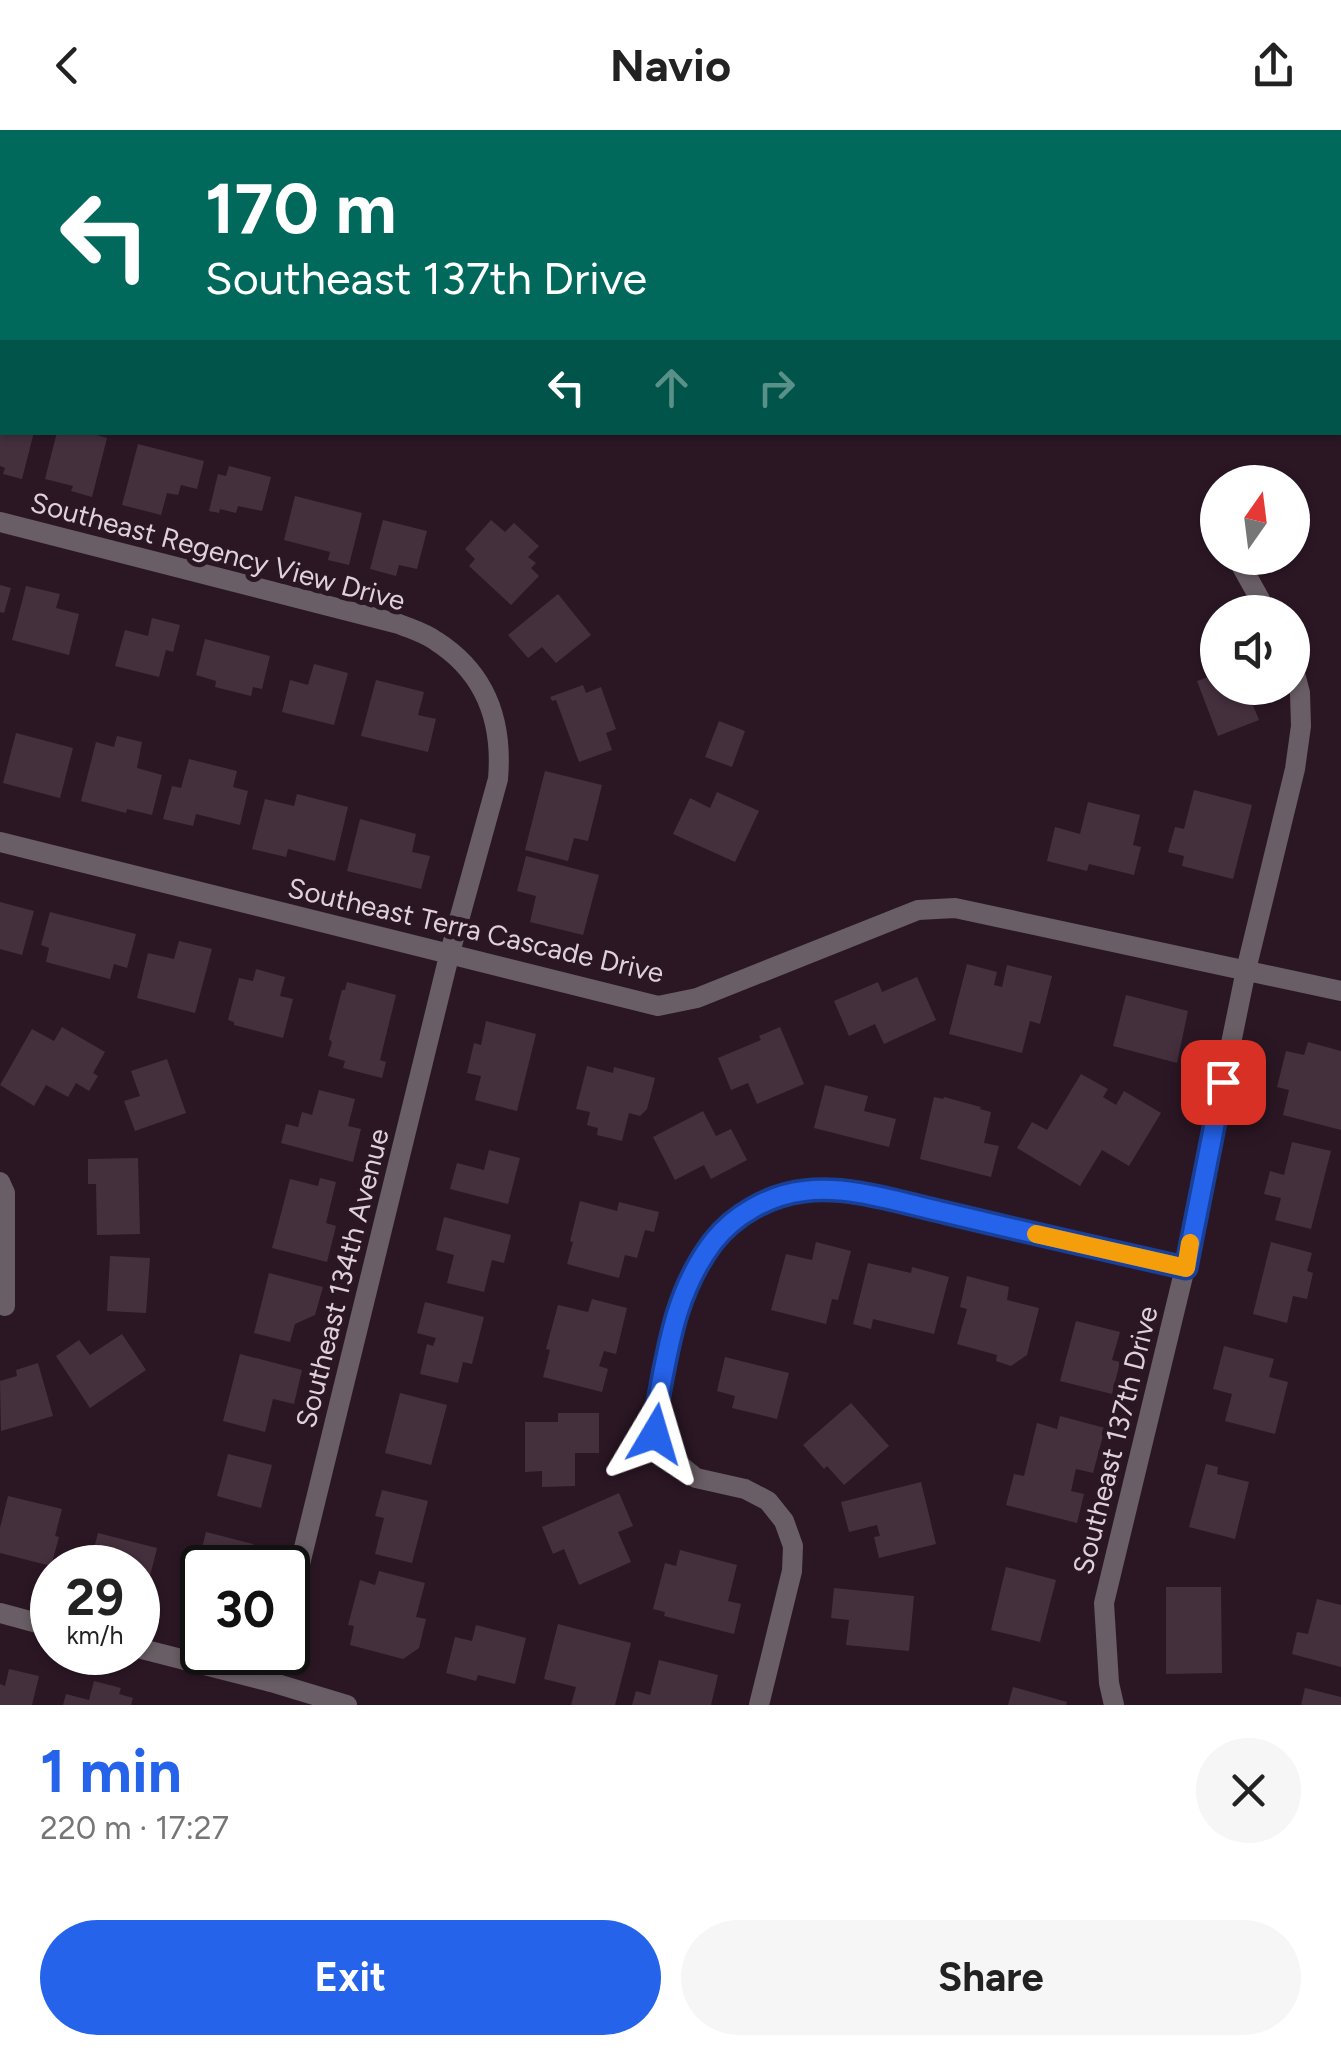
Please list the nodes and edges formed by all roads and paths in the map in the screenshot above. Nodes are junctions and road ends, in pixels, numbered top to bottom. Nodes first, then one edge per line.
1 (0, 522) edge
2 (1300, 705) edge
3 (0, 842) edge
4 (449, 956) junction
5 (1246, 970) junction
6 (1341, 991) edge
7 (0, 1182) edge
8 (1186, 1268) junction
9 (5, 1306) dead end
10 (305, 1545) edge
11 (0, 1613) edge
12 (30, 1620) edge
13 (160, 1654) edge
14 (273, 1675) edge
15 (271, 1682) junction
16 (347, 1705) edge
17 (759, 1705) edge
18 (1114, 1705) edge

1 - 4 street, Southeast Regency View Drive
2 - 5 street, Southeast 137th Drive
3 - 4 street, Southeast Terra Cascade Drive
4 - 5 street, Southeast Terra Cascade Drive
4 - 10 street, Southeast 134th Avenue
5 - 6 street, Southeast Terra Cascade Drive
5 - 8 street, Southeast 137th Drive
7 - 9 street
8 - 17 street
8 - 18 street, Southeast 137th Drive
11 - 12 street
13 - 15 street
14 - 15 street
15 - 16 street

